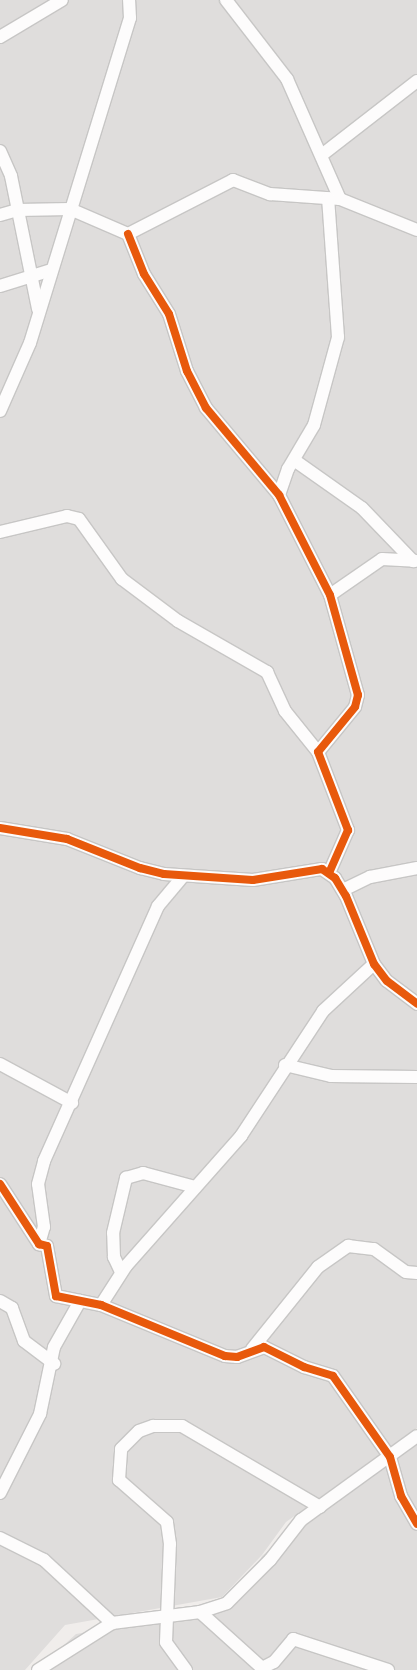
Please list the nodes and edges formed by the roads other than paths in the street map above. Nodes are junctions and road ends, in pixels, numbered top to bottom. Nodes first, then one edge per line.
1 (62, 0) edge
2 (130, 0) edge
3 (226, 0) edge
4 (0, 37) edge
5 (417, 81) edge
6 (0, 151) edge
7 (323, 154) junction
8 (334, 199) junction
9 (70, 209) junction
10 (18, 210) junction
11 (0, 215) edge
12 (417, 230) edge
13 (128, 234) junction
14 (51, 270) junction
15 (31, 278) junction
16 (0, 286) edge
17 (38, 312) junction
18 (0, 411) edge
19 (294, 460) junction
20 (279, 495) junction
21 (0, 532) edge
22 (415, 561) edge
23 (330, 595) junction
24 (318, 752) junction
25 (0, 828) edge
26 (417, 868) edge
27 (329, 873) junction
28 (183, 876) junction
29 (343, 890) junction
30 (374, 964) junction
31 (417, 1004) edge
32 (0, 1064) edge
33 (285, 1065) junction
34 (417, 1077) edge
35 (72, 1103) junction
36 (0, 1184) edge
37 (195, 1187) junction
38 (39, 1244) junction
39 (121, 1272) junction
40 (417, 1273) edge
41 (0, 1301) edge
42 (80, 1301) junction
43 (101, 1305) junction
44 (252, 1349) junction
45 (54, 1364) junction
46 (417, 1436) edge
47 (390, 1457) junction
48 (0, 1493) edge
49 (320, 1507) junction
50 (417, 1524) edge
51 (0, 1538) edge
52 (200, 1612) junction
53 (167, 1615) junction
54 (112, 1623) junction
55 (264, 1669) edge
56 (38, 1670) edge
57 (186, 1670) edge
58 (388, 1670) edge

1 - 4 street
2 - 9 street
3 - 7 street
5 - 7 street
6 - 10 street
7 - 8 street
8 - 12 street
8 - 13 street
8 - 19 street
9 - 10 street
9 - 13 street
9 - 14 street
10 - 11 street
10 - 15 street
13 - 20 street
14 - 15 street
14 - 17 street
15 - 16 street
15 - 17 street
17 - 18 street
19 - 20 street
19 - 22 street
20 - 23 street
21 - 24 street
22 - 23 street
23 - 24 street
24 - 27 street
25 - 28 street
26 - 29 street
27 - 28 street
27 - 29 street
28 - 35 street
29 - 30 street
30 - 31 street
30 - 33 street
32 - 35 street
33 - 34 street
33 - 37 street
35 - 38 street
36 - 38 street
37 - 39 street
37 - 39 street
38 - 42 street
39 - 43 street
40 - 44 street
41 - 45 street
42 - 43 street
42 - 45 street
43 - 44 street
44 - 47 street
45 - 48 street
46 - 47 street
47 - 49 street
47 - 50 street
49 - 52 street
49 - 53 street
51 - 54 street
52 - 53 street
52 - 55 street
53 - 54 street
53 - 57 street
54 - 56 street
55 - 58 street

